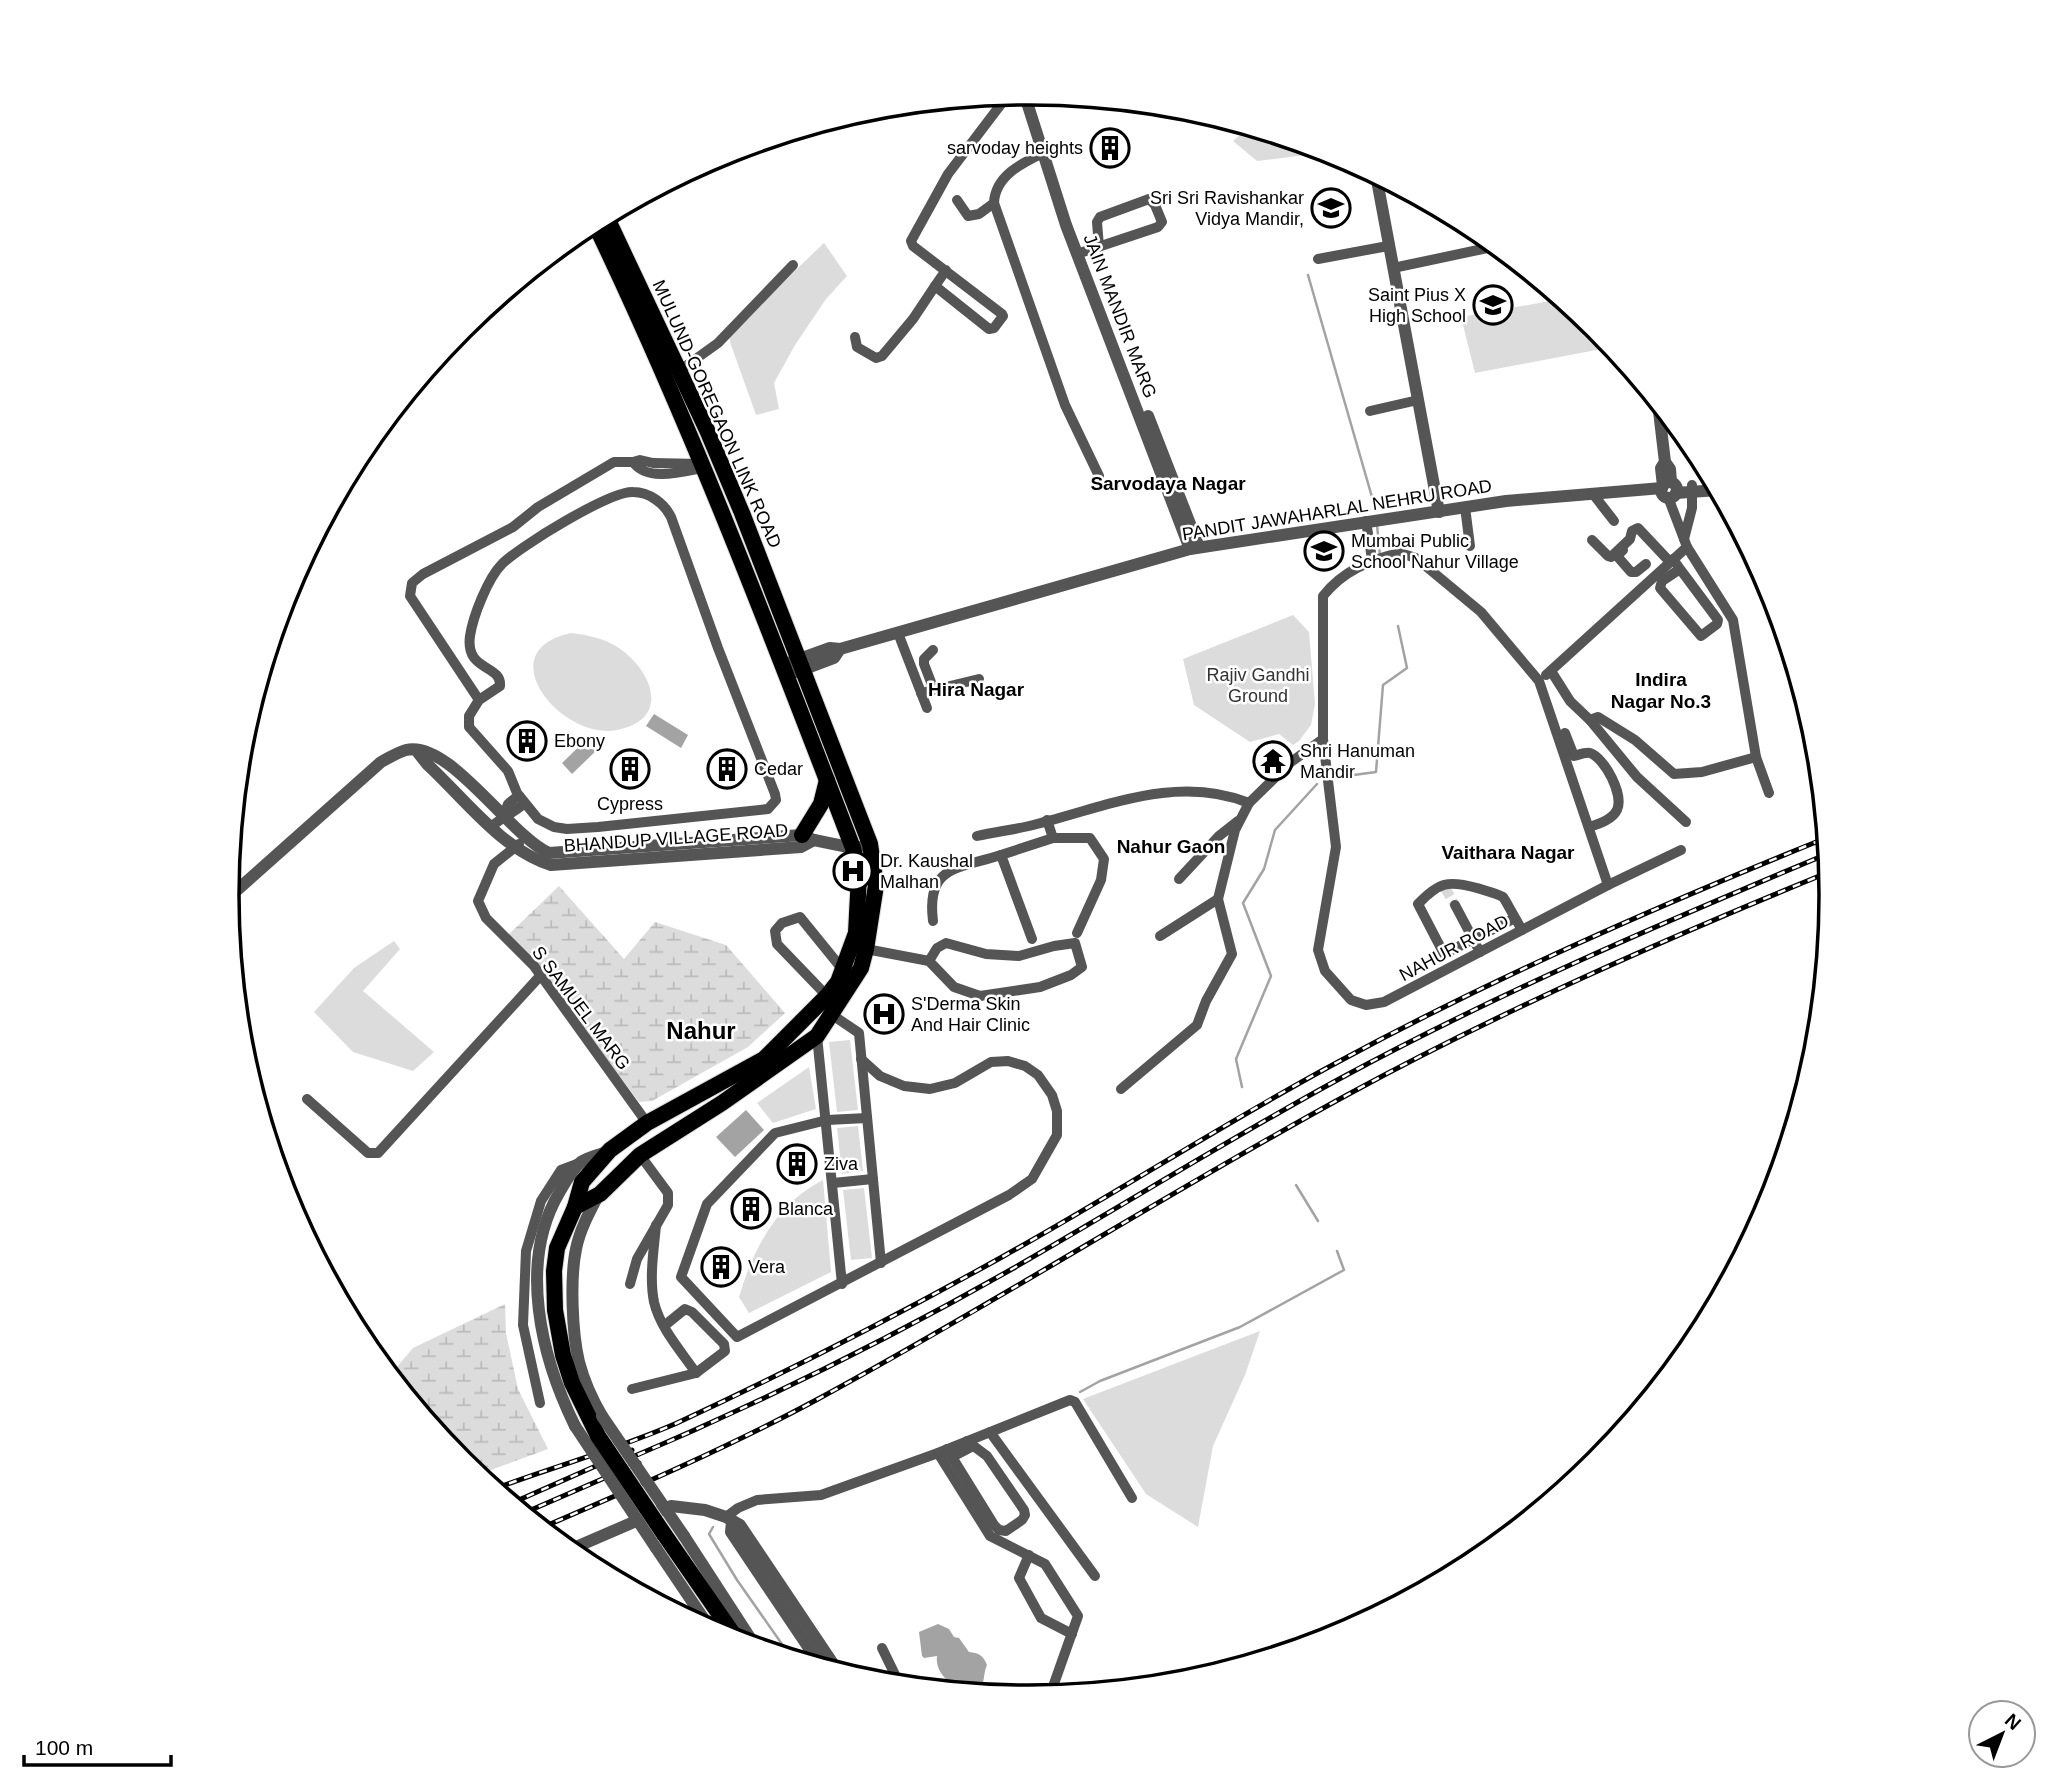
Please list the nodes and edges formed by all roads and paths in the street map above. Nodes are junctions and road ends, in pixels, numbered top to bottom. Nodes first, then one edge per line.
1 (1031, 105) edge
2 (1034, 105) edge
3 (1000, 106) edge
4 (1035, 113) junction
5 (1043, 138) junction
6 (1043, 153) junction
7 (1054, 174) junction
8 (1378, 186) edge
9 (957, 200) dead end
10 (994, 203) junction
11 (610, 226) edge
12 (600, 232) edge
13 (1388, 246) junction
14 (1099, 247) junction
15 (1483, 249) edge
16 (1081, 253) junction
17 (1318, 259) dead end
18 (793, 265) dead end
19 (1392, 268) junction
20 (946, 271) junction
21 (935, 286) junction
22 (634, 291) junction
23 (855, 337) dead end
24 (680, 371) junction
25 (1418, 400) junction
26 (1370, 411) dead end
27 (1660, 420) edge
28 (702, 466) junction
29 (1099, 476) dead end
30 (1705, 486) edge
31 (1669, 488) junction
32 (1692, 489) junction
33 (1593, 494) junction
34 (1465, 507) junction
35 (1439, 512) junction
36 (1366, 521) junction
37 (1614, 521) dead end
38 (1592, 540) dead end
39 (1685, 543) junction
40 (1470, 546) dead end
41 (1194, 548) junction
42 (1372, 559) junction
43 (1669, 563) junction
44 (1646, 564) dead end
45 (1680, 569) junction
46 (898, 633) junction
47 (933, 650) dead end
48 (801, 664) junction
49 (924, 664) junction
50 (911, 667) junction
51 (785, 670) junction
52 (1550, 671) junction
53 (979, 679) dead end
54 (1539, 681) junction
55 (934, 690) junction
56 (921, 693) junction
57 (479, 700) junction
58 (926, 708) dead end
59 (1590, 720) junction
60 (1323, 739) junction
61 (1565, 741) junction
62 (416, 750) junction
63 (1756, 757) junction
64 (827, 780) junction
65 (1769, 793) dead end
66 (517, 802) dead end
67 (1249, 803) junction
68 (504, 816) junction
69 (1241, 818) junction
70 (1047, 821) junction
71 (1686, 822) dead end
72 (491, 827) junction
73 (1589, 827) junction
74 (977, 835) dead end
75 (808, 837) junction
76 (527, 838) junction
77 (1053, 838) junction
78 (870, 844) junction
79 (514, 847) junction
80 (853, 848) junction
81 (1681, 850) dead end
82 (1001, 855) junction
83 (567, 858) junction
84 (1179, 879) dead end
85 (1608, 885) junction
86 (239, 888) edge
87 (1218, 899) junction
88 (1455, 905) tunnel mouth
89 (1515, 918) junction
90 (933, 921) dead end
91 (1522, 930) junction
92 (1077, 933) dead end
93 (1160, 936) dead end
94 (1032, 939) dead end
95 (1474, 939) junction
96 (866, 949) junction
97 (1480, 952) junction
98 (929, 961) junction
99 (843, 970) junction
100 (541, 975) junction
101 (827, 996) junction
102 (831, 1014) junction
103 (817, 1036) junction
104 (861, 1059) junction
105 (1121, 1089) dead end
106 (307, 1099) dead end
107 (867, 1118) junction
108 (827, 1120) junction
109 (647, 1123) junction
110 (611, 1150) junction
111 (640, 1155) junction
112 (581, 1162) junction
113 (873, 1179) junction
114 (833, 1183) junction
115 (600, 1194) junction
116 (575, 1207) junction
117 (656, 1225) junction
118 (881, 1264) junction
119 (631, 1284) dead end
120 (842, 1284) junction
121 (664, 1326) junction
122 (696, 1373) junction
123 (632, 1389) dead end
124 (540, 1403) dead end
125 (990, 1432) junction
126 (970, 1443) junction
127 (946, 1453) junction
128 (1132, 1498) dead end
129 (729, 1519) junction
130 (660, 1541) junction
131 (580, 1545) edge
132 (1028, 1555) junction
133 (1095, 1576) dead end
134 (702, 1614) edge
135 (725, 1624) edge
136 (746, 1632) edge
137 (1072, 1634) junction
138 (882, 1648) dead end
139 (813, 1654) edge
140 (830, 1659) edge
141 (894, 1673) edge
142 (1054, 1684) edge

1 - 4 street, JAIN MANDIR MARG
2 - 4 street, JAIN MANDIR MARG
3 - 20 street
4 - 5 street, JAIN MANDIR MARG
5 - 6 street, JAIN MANDIR MARG
5 - 7 street, JAIN MANDIR MARG
6 - 7 street, JAIN MANDIR MARG
6 - 10 street
7 - 16 street, JAIN MANDIR MARG
8 - 13 street
9 - 10 street
10 - 29 street
11 - 22 main road, MULUND-GOREGAON LINK ROAD
12 - 22 main road, MULUND-GOREGAON LINK ROAD
13 - 17 street
13 - 19 street
14 - 14 street
14 - 16 street
15 - 19 street
16 - 41 street, JAIN MANDIR MARG
18 - 24 street
19 - 25 street
20 - 21 street
20 - 21 street
21 - 23 street
22 - 24 main road, MULUND-GOREGAON LINK ROAD
22 - 28 main road, MULUND-GOREGAON LINK ROAD
24 - 48 main road, MULUND-GOREGAON LINK ROAD
25 - 26 street
25 - 35 street
27 - 31 street
28 - 51 main road, MULUND-GOREGAON LINK ROAD
28 - 57 street
30 - 32 street, PANDIT JAWAHARLAL NEHRU ROAD
31 - 32 street, PANDIT JAWAHARLAL NEHRU ROAD
31 - 33 street, PANDIT JAWAHARLAL NEHRU ROAD
31 - 39 street
32 - 39 street
33 - 34 street, PANDIT JAWAHARLAL NEHRU ROAD
33 - 37 street
34 - 35 street, PANDIT JAWAHARLAL NEHRU ROAD
34 - 40 street
35 - 36 street, PANDIT JAWAHARLAL NEHRU ROAD
36 - 41 street, PANDIT JAWAHARLAL NEHRU ROAD
36 - 42 street
38 - 43 street
39 - 43 street
39 - 63 street
41 - 46 street, PANDIT JAWAHARLAL NEHRU ROAD
42 - 54 street, NAHUR ROAD
42 - 60 street, NAHUR ROAD
43 - 44 street
43 - 45 street
43 - 52 street
45 - 45 street
46 - 48 street, PANDIT JAWAHARLAL NEHRU ROAD
46 - 50 street
47 - 49 street
48 - 51 street
48 - 78 main road, MULUND-GOREGAON LINK ROAD
49 - 50 street
49 - 55 street
50 - 56 street
51 - 64 main road, MULUND-GOREGAON LINK ROAD
52 - 54 street
52 - 59 street
53 - 55 street
54 - 61 street, NAHUR ROAD
55 - 56 street
56 - 58 street
57 - 57 street
59 - 63 street
59 - 71 street
60 - 67 street
60 - 97 street, NAHUR ROAD
61 - 73 street, NAHUR ROAD
61 - 73 street
62 - 68 street, BHANDUP VILLAGE ROAD
62 - 72 street, BHANDUP VILLAGE ROAD
62 - 86 street
63 - 65 street
64 - 75 main road
64 - 80 main road, MULUND-GOREGAON LINK ROAD
66 - 68 street
67 - 69 street
67 - 70 street
68 - 72 street
68 - 76 street, BHANDUP VILLAGE ROAD
69 - 84 street
69 - 87 street
70 - 74 street
70 - 77 street
72 - 79 street, BHANDUP VILLAGE ROAD
73 - 85 street, NAHUR ROAD
75 - 80 street, BHANDUP VILLAGE ROAD
75 - 83 street, BHANDUP VILLAGE ROAD
76 - 79 street
76 - 83 street, BHANDUP VILLAGE ROAD
77 - 82 street
77 - 92 street
78 - 80 street
78 - 96 main road, MULUND-GOREGAON LINK ROAD
79 - 83 street, BHANDUP VILLAGE ROAD
79 - 100 street, S SAMUEL MARG
80 - 99 main road, MULUND-GOREGAON LINK ROAD
81 - 85 street
82 - 90 street
82 - 94 street
85 - 91 street, NAHUR ROAD
87 - 93 street
87 - 105 street
88 - 95 street
89 - 91 street
89 - 95 street
89 - 95 street
91 - 97 street, NAHUR ROAD
95 - 97 street
96 - 98 street
96 - 102 main road, MULUND-GOREGAON LINK ROAD
98 - 98 street
99 - 101 main road, MULUND-GOREGAON LINK ROAD
99 - 101 street
100 - 106 street
100 - 109 street, S SAMUEL MARG
101 - 109 main road, MULUND-GOREGAON LINK ROAD
102 - 103 main road, MULUND-GOREGAON LINK ROAD
102 - 104 street
103 - 108 street
103 - 111 main road
104 - 107 street
104 - 118 street
107 - 108 street
107 - 113 street
108 - 114 street
108 - 120 street
109 - 110 main road, MULUND-GOREGAON LINK ROAD
110 - 112 street
110 - 116 main road, MULUND-GOREGAON LINK ROAD
111 - 115 main road
111 - 117 street
112 - 124 street
112 - 130 street, bridge
113 - 114 street
113 - 118 street
114 - 120 street
115 - 116 main road
115 - 136 street, bridge
116 - 130 main road, MULUND-GOREGAON LINK ROAD, bridge
117 - 119 street
117 - 121 street
118 - 120 street
121 - 122 street
121 - 122 street
122 - 123 street
125 - 126 street
125 - 128 street
125 - 133 street
126 - 127 street
126 - 127 street
127 - 129 street
127 - 132 street
129 - 131 street
129 - 139 street
129 - 140 street
130 - 134 street
130 - 135 main road, MULUND-GOREGAON LINK ROAD
132 - 137 street
132 - 137 street
137 - 142 street
138 - 141 street

